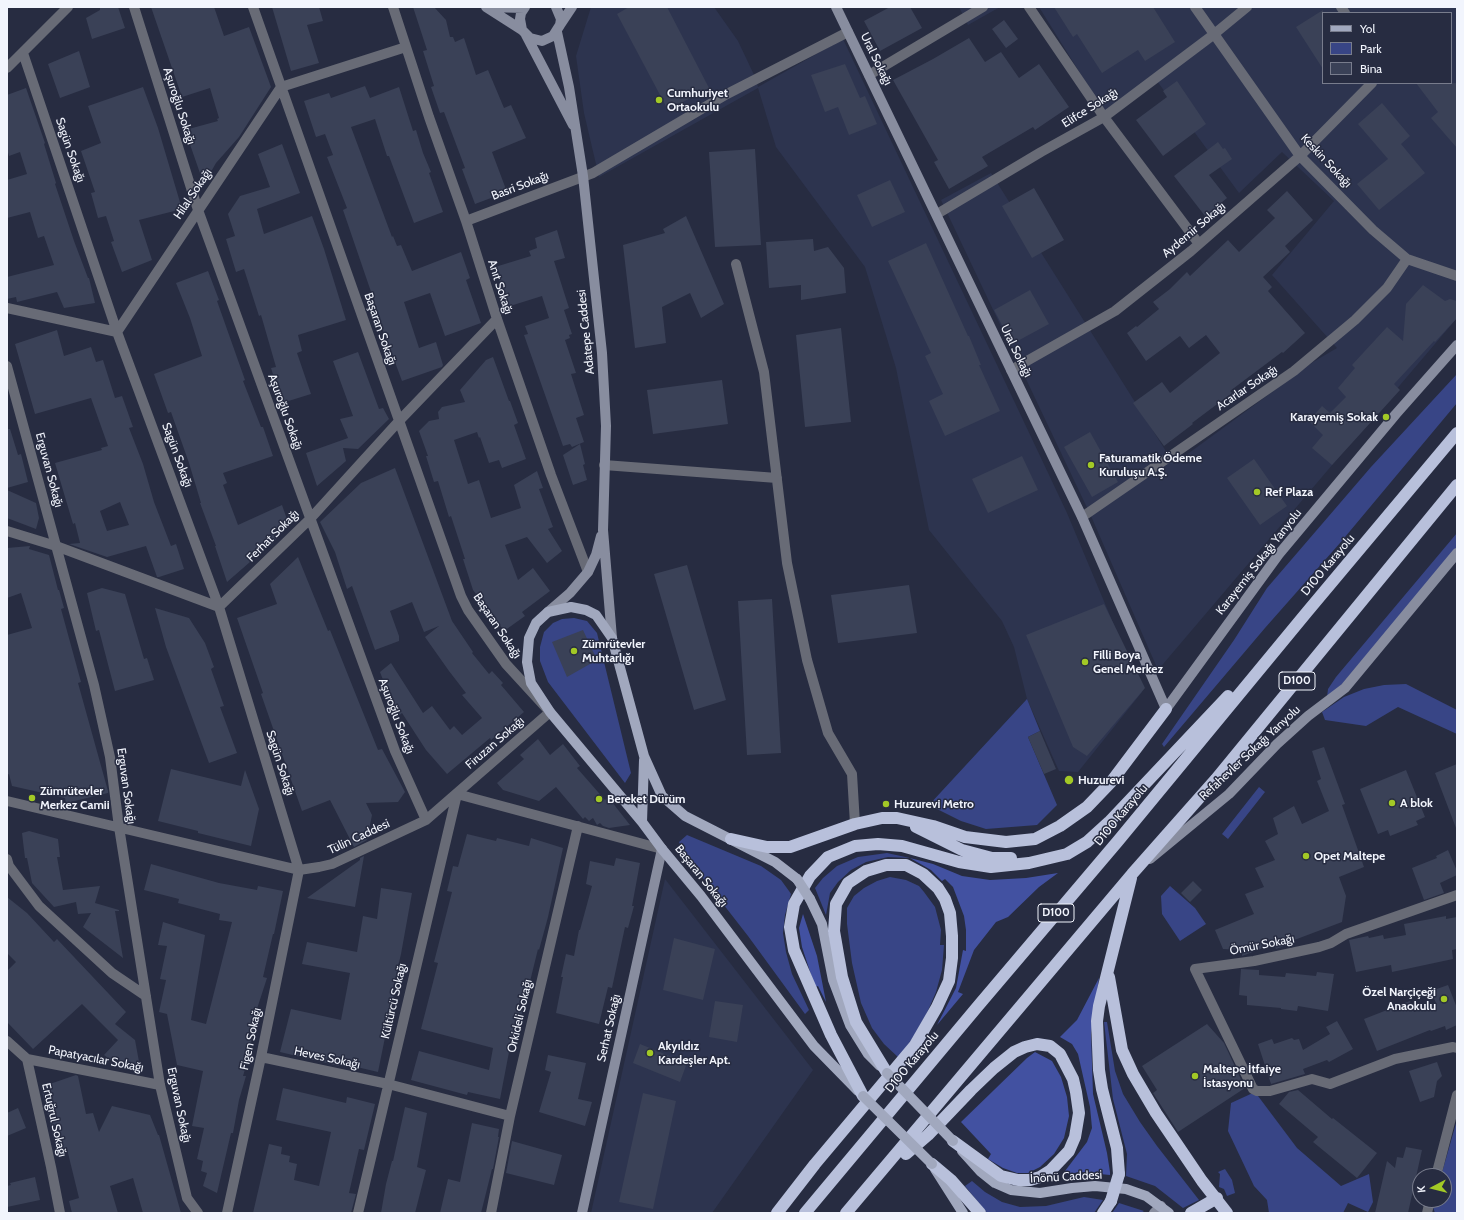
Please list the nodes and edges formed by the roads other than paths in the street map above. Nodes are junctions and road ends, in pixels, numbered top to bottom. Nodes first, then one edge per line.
1 (68, 7) edge
2 (134, 7) edge
3 (253, 7) edge
4 (393, 7) edge
5 (486, 7) edge
6 (556, 7) edge
7 (572, 7) edge
8 (836, 7) edge
9 (983, 7) edge
10 (1029, 7) edge
11 (1195, 7) edge
12 (1246, 7) edge
13 (524, 8) edge
14 (558, 29) junction
15 (524, 32) junction
16 (848, 32) junction
17 (1213, 35) junction
18 (406, 47) junction
19 (23, 53) junction
20 (7, 68) edge
21 (869, 76) junction
22 (1371, 84) edge
23 (281, 87) junction
24 (1104, 117) junction
25 (576, 132) junction
26 (1300, 156) junction
27 (583, 176) junction
28 (198, 210) junction
29 (937, 214) junction
30 (466, 221) junction
31 (1199, 244) junction
32 (1407, 259) junction
33 (736, 264) dead end
34 (1457, 276) edge
35 (7, 308) edge
36 (497, 319) junction
37 (118, 332) junction
38 (1457, 345) edge
39 (7, 366) edge
40 (1011, 370) junction
41 (399, 421) junction
42 (1457, 433) edge
43 (604, 465) junction
44 (777, 478) junction
45 (1457, 485) edge
46 (1082, 517) junction
47 (310, 518) junction
48 (603, 530) junction
49 (7, 531) edge
50 (56, 546) junction
51 (1457, 553) edge
52 (588, 572) junction
53 (219, 606) junction
54 (548, 612) junction
55 (1307, 612) junction
56 (612, 638) junction
57 (1166, 709) junction
58 (550, 712) junction
59 (644, 756) junction
60 (457, 794) junction
61 (7, 801) edge
62 (897, 818) junction
63 (426, 820) junction
64 (642, 822) junction
65 (1109, 822) junction
66 (855, 824) junction
67 (578, 826) junction
68 (119, 827) junction
69 (731, 839) junction
70 (662, 849) junction
71 (7, 860) edge
72 (299, 870) junction
73 (1132, 874) junction
74 (1457, 895) edge
75 (1108, 973) junction
76 (146, 996) junction
77 (7, 1041) edge
78 (1457, 1048) edge
79 (261, 1057) junction
80 (27, 1059) junction
81 (887, 1073) junction
82 (388, 1084) junction
83 (160, 1085) junction
84 (1457, 1095) edge
85 (864, 1096) junction
86 (510, 1116) junction
87 (953, 1141) junction
88 (932, 1164) junction
89 (1438, 1168) edge
90 (873, 1182) junction
91 (1217, 1198) junction
92 (1161, 1211) edge
93 (60, 1213) edge
94 (198, 1213) edge
95 (227, 1213) edge
96 (358, 1213) edge
97 (491, 1213) edge
98 (582, 1213) edge
99 (776, 1213) edge
100 (805, 1213) edge
101 (846, 1213) edge
102 (963, 1213) edge
103 (980, 1213) edge
104 (1103, 1213) edge
105 (1191, 1213) edge
106 (1227, 1213) edge

1 - 19 street
2 - 28 street, Aşuroğlu Sokağı
3 - 23 street, Başaran Sokağı
4 - 18 street, Anıt Sokağı
5 - 13 main road
5 - 15 main road
6 - 14 main road, Adatepe Caddesi
7 - 14 main road
8 - 16 main road, Ural Sokağı
9 - 21 street
10 - 24 street
11 - 17 street, Keskin Sokağı
12 - 17 street, Elifce Sokağı
13 - 15 main road
14 - 15 main road
14 - 25 main road, Adatepe Caddesi
15 - 25 main road, Adatepe Caddesi
16 - 21 main road, Ural Sokağı
16 - 27 street, Basri Sokağı
17 - 24 street, Elifce Sokağı
17 - 26 street, Keskin Sokağı
18 - 23 street
18 - 30 street, Anıt Sokağı
19 - 20 street
19 - 37 street, Sagün Sokağı
21 - 29 main road, Ural Sokağı
22 - 26 street, Aydemir Sokağı
23 - 28 street, Hilal Sokağı
23 - 41 street, Başaran Sokağı
24 - 29 street, Elifce Sokağı
24 - 31 street
25 - 27 main road, Adatepe Caddesi
26 - 31 street, Aydemir Sokağı
26 - 32 street, Keskin Sokağı
27 - 30 street, Basri Sokağı
27 - 43 main road, Adatepe Caddesi
28 - 37 street, Hilal Sokağı
28 - 47 street, Aşuroğlu Sokağı
29 - 40 main road, Ural Sokağı
30 - 36 street, Anıt Sokağı
31 - 40 street, Aydemir Sokağı
32 - 34 street, Keskin Sokağı
32 - 46 street, Acarlar Sokağı
33 - 44 street
35 - 37 street
36 - 41 street, Ferhat Sokağı
36 - 52 street, Anıt Sokağı
37 - 53 street, Sagün Sokağı
38 - 57 main road, Karayemiş Sokağı Yanyolu
39 - 50 street, Erguvan Sokağı
40 - 46 main road, Ural Sokağı
41 - 47 street, Ferhat Sokağı
41 - 58 street, Başaran Sokağı
42 - 55 highway, D100 Karayolu / D100
43 - 44 street
43 - 48 main road, Adatepe Caddesi
44 - 66 street
45 - 73 highway, D100
46 - 57 main road, Ural Sokağı
47 - 53 street, Ferhat Sokağı
47 - 63 street, Aşuroğlu Sokağı
48 - 52 main road, Adatepe Caddesi
48 - 56 main road, Adatepe Caddesi
49 - 50 street
50 - 53 street
50 - 68 street, Erguvan Sokağı
51 - 73 main road, Refahevler Sokağı Yanyolu
52 - 54 main road, Adatepe Caddesi
53 - 72 street, Sagün Sokağı
54 - 56 main road
54 - 58 main road, Adatepe Caddesi
55 - 65 highway
55 - 100 highway, D100 Karayolu / D100
56 - 59 main road
57 - 62 highway
58 - 60 street, Firuzan Sokağı
58 - 64 main road, Başaran Sokağı
59 - 64 main road
59 - 69 main road, İnönü Caddesi
60 - 63 street, Tülin Caddesi
60 - 67 street
60 - 82 street, Kültürcü Sokağı
61 - 68 street, Tülin Caddesi
62 - 65 highway
62 - 66 highway
63 - 72 street, Tülin Caddesi
64 - 70 main road, Başaran Sokağı
65 - 85 highway
66 - 69 highway
67 - 70 street
67 - 86 street, Orkideli Sokağı
68 - 72 street, Tülin Caddesi
68 - 76 street, Erguvan Sokağı
69 - 81 main road, İnönü Caddesi, bridge
70 - 85 main road, Başaran Sokağı
70 - 98 main road, Serhat Sokağı
71 - 76 street
72 - 79 street, Figen Sokağı
73 - 75 highway
73 - 90 highway, D100
74 - 78 street, Ömür Sokağı
75 - 91 highway
75 - 104 highway, bridge
76 - 83 street, Erguvan Sokağı
77 - 80 street
79 - 82 street, Heves Sokağı
79 - 95 street, Figen Sokağı
80 - 83 street, Papatyacılar Sokağı
80 - 93 street, Ertuğrul Sokağı
81 - 87 main road, İnönü Caddesi, bridge
81 - 99 highway
82 - 86 street, Heves Sokağı
82 - 96 street, Kültürcü Sokağı
83 - 94 street, Erguvan Sokağı
84 - 89 street
85 - 88 main road, Başaran Sokağı, bridge
86 - 97 street, Orkideli Sokağı
87 - 90 highway
87 - 92 main road, İnönü Caddesi
88 - 102 main road, Başaran Sokağı
88 - 103 highway
90 - 101 highway, D100
91 - 105 highway
91 - 106 highway

